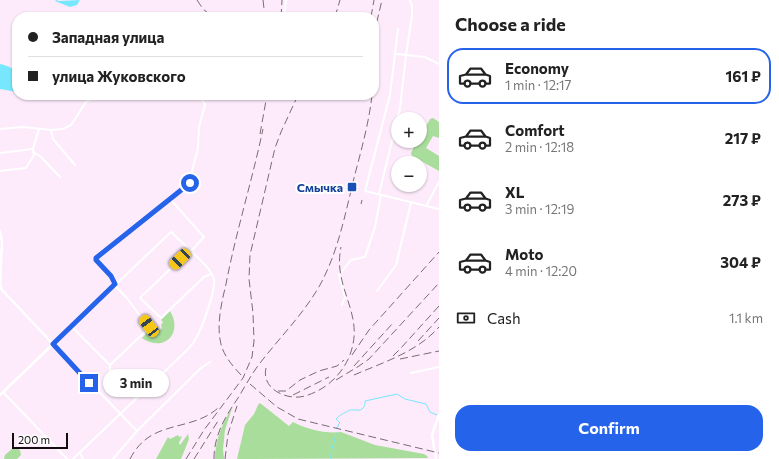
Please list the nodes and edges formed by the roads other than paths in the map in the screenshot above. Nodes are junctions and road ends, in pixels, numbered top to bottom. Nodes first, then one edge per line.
1 (286, 0) edge
2 (410, 0) edge
3 (285, 12) edge
4 (398, 29) dead end
5 (396, 54) junction
6 (406, 55) junction
7 (439, 64) edge
8 (89, 100) edge
9 (202, 100) edge
10 (0, 129) edge
11 (39, 129) junction
12 (51, 130) junction
13 (33, 150) junction
14 (0, 153) edge
15 (75, 165) dead end
16 (0, 172) edge
17 (60, 178) dead end
18 (439, 182) edge
19 (380, 194) junction
20 (170, 199) junction
21 (411, 202) junction
22 (426, 206) junction
23 (439, 209) edge
24 (0, 231) edge
25 (1, 243) edge
26 (190, 251) junction
27 (211, 274) junction
28 (115, 284) junction
29 (377, 291) dead end
30 (342, 305) dead end
31 (71, 326) junction
32 (53, 344) junction
33 (210, 362) dead end
34 (110, 365) junction
35 (439, 367) edge
36 (412, 373) dead end
37 (3, 392) junction
38 (0, 395) edge
39 (136, 399) junction
40 (120, 414) junction
41 (439, 416) edge
42 (136, 431) junction
43 (80, 453) junction
44 (67, 459) edge
45 (73, 459) edge
46 (84, 459) edge
47 (113, 459) edge
48 (436, 459) edge

1 - 3 street
2 - 6 street
4 - 5 street
5 - 6 street
5 - 19 street
6 - 7 street
6 - 19 street
8 - 12 street
9 - 20 street
10 - 11 street
11 - 12 street
11 - 13 street
12 - 15 street
13 - 14 street
13 - 16 street
13 - 17 street
18 - 22 street
19 - 21 street
19 - 30 street
20 - 26 street
20 - 28 street
21 - 22 street
21 - 29 street
22 - 23 street
24 - 25 street
25 - 32 street
26 - 27 street
26 - 27 street
26 - 28 street
27 - 39 street
28 - 31 street
28 - 34 street
31 - 32 street
31 - 34 street
32 - 37 street
32 - 40 street
33 - 42 street
34 - 39 street
35 - 36 street
37 - 38 street
37 - 44 street
39 - 40 street
40 - 42 street
40 - 43 street
41 - 48 street
42 - 47 street
43 - 45 street
43 - 46 street

